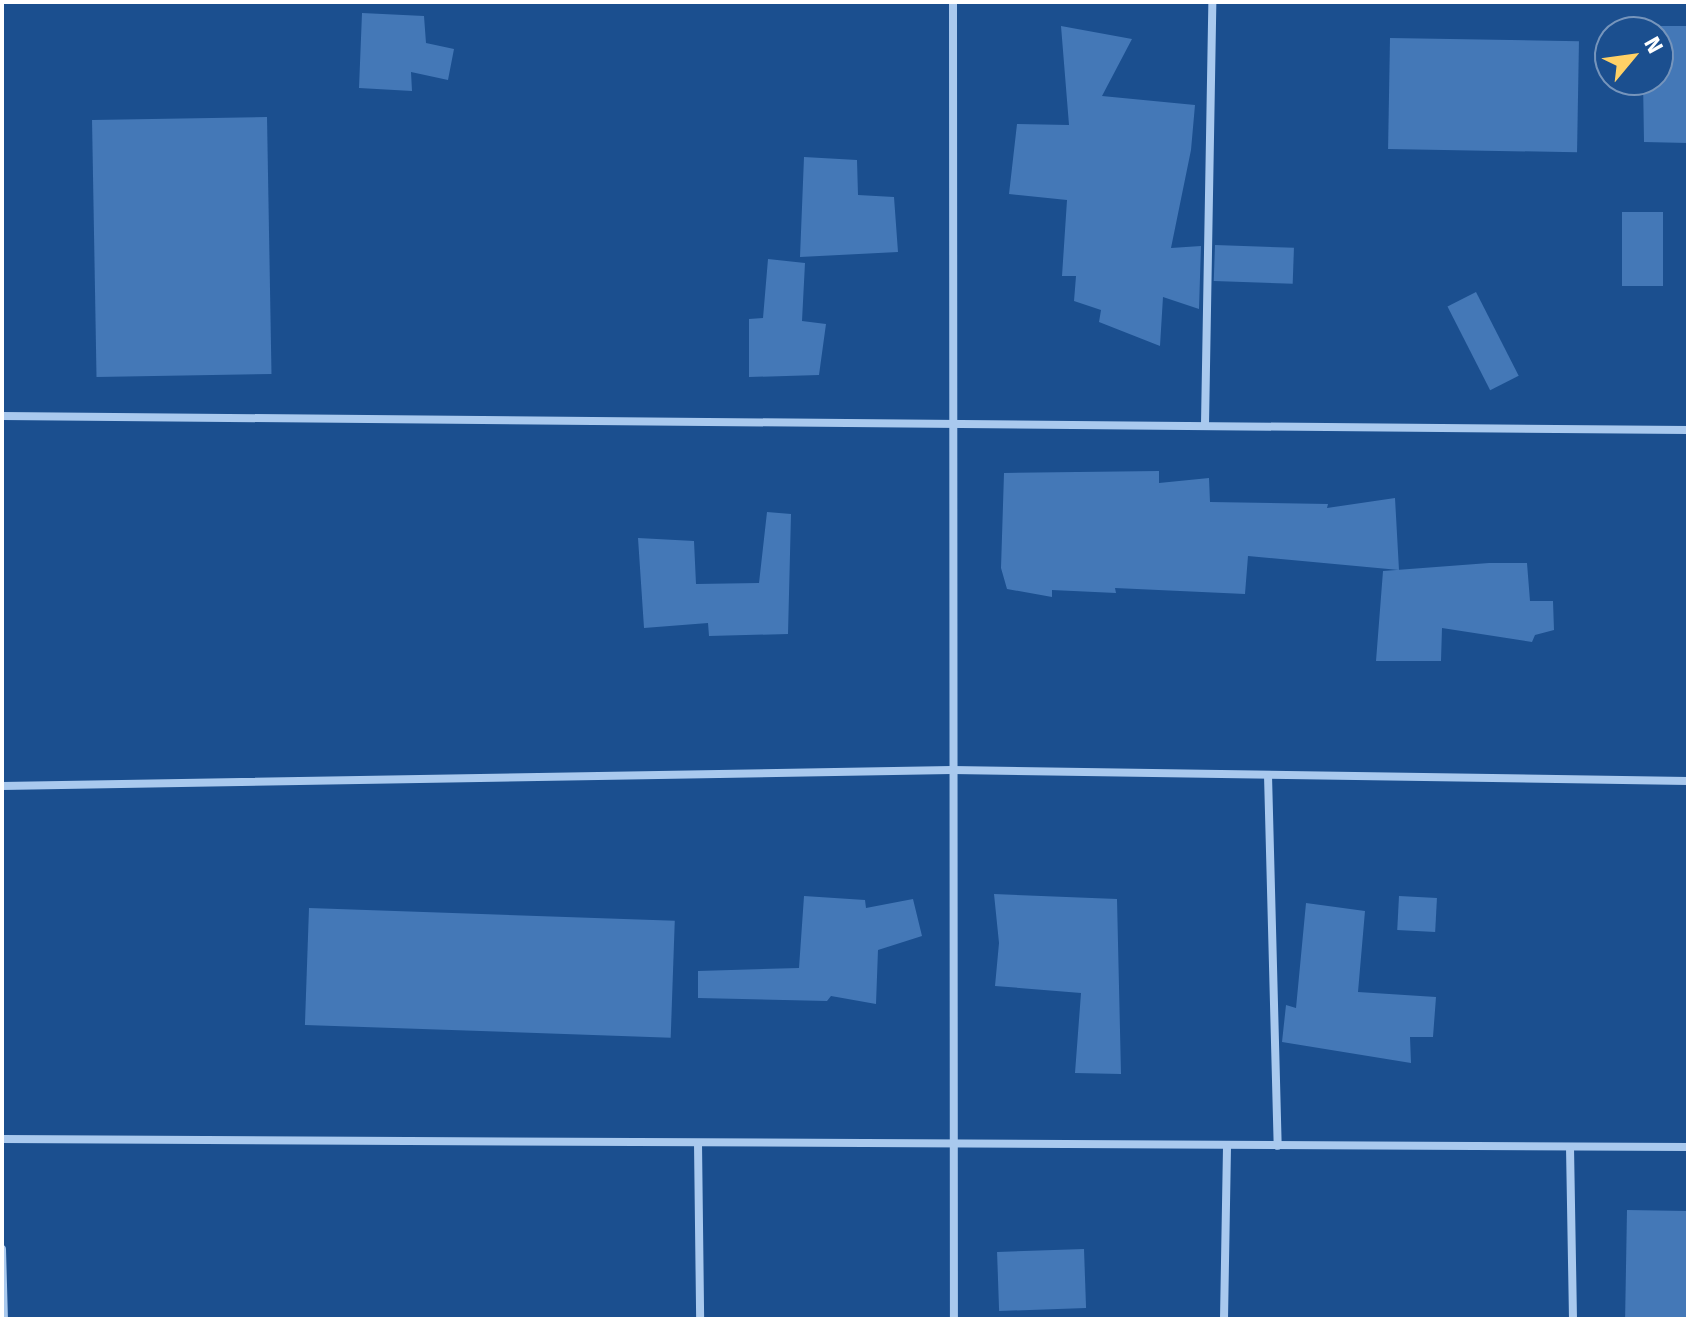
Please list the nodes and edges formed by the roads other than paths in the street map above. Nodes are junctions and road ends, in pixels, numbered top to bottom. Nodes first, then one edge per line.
1 (953, 2) edge
2 (1212, 2) edge
3 (2, 416) edge
4 (952, 423) junction
5 (1205, 424) junction
6 (1688, 430) edge
7 (952, 770) junction
8 (1268, 775) junction
9 (1688, 781) edge
10 (2, 786) edge
11 (2, 1139) edge
12 (698, 1143) junction
13 (957, 1144) junction
14 (1227, 1146) junction
15 (1278, 1146) junction
16 (1570, 1147) junction
17 (1688, 1147) edge
18 (2, 1249) edge
19 (4, 1319) edge
20 (700, 1319) edge
21 (954, 1319) edge
22 (1224, 1319) edge
23 (1573, 1319) edge

1 - 4 street
2 - 5 street
3 - 4 street
4 - 5 street
4 - 7 street
5 - 6 street
7 - 8 street
7 - 10 street
7 - 13 street
8 - 9 street
8 - 15 street
11 - 12 street
12 - 13 street
12 - 20 street
13 - 14 street
13 - 21 street
14 - 15 street
14 - 22 street
15 - 16 street
16 - 17 street
16 - 23 street
18 - 19 street

